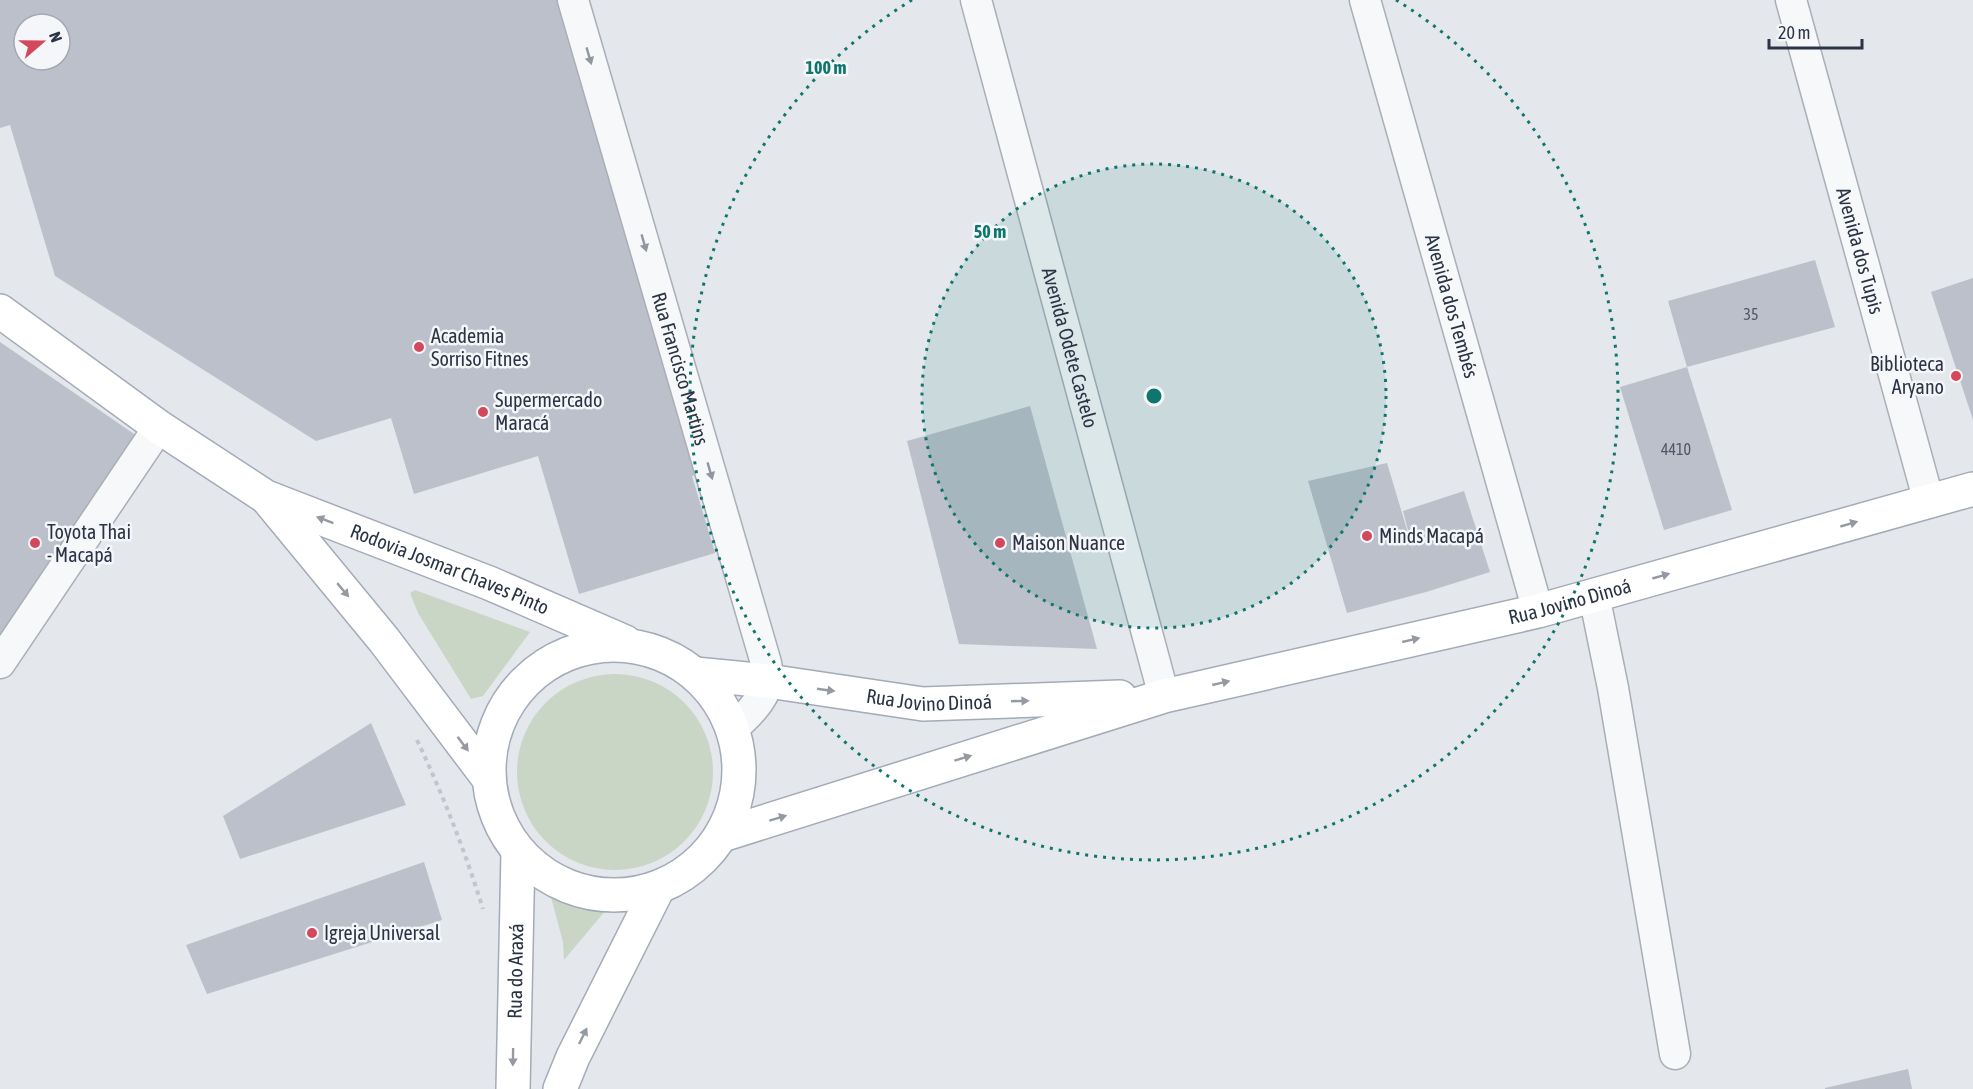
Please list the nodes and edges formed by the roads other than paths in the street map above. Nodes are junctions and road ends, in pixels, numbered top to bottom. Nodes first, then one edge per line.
1 (573, 0) edge
2 (976, 0) edge
3 (1365, 0) edge
4 (1791, 0) edge
5 (0, 312) edge
6 (159, 427) junction
7 (1973, 489) edge
8 (266, 497) junction
9 (1929, 502) junction
10 (1594, 595) junction
11 (1538, 611) junction
12 (632, 645) junction
13 (0, 663) edge
14 (695, 674) junction
15 (768, 681) junction
16 (1164, 696) junction
17 (732, 729) junction
18 (489, 779) junction
19 (722, 835) junction
20 (518, 852) junction
21 (657, 888) junction
22 (1676, 1054) dead end
23 (513, 1089) edge
24 (560, 1089) edge

1 -> 15 street, Rua Francisco Martins
2 - 16 street, Avenida Odete Castelo
3 - 11 street, Avenida dos Tembés
4 - 9 street, Avenida dos Tupis
5 - 6 main road, Rodovia Josmar Chaves Pinto
6 - 8 main road, Rodovia Josmar Chaves Pinto
6 - 13 street
7 - 9 main road, Rua Jovino Dinoá
12 -> 8 main road, Rodovia Josmar Chaves Pinto
8 -> 18 main road, Rodovia Josmar Chaves Pinto
10 -> 9 main road, Rua Jovino Dinoá
10 - 11 main road, Rua Jovino Dinoá
10 - 22 street
16 -> 11 main road, Rua Jovino Dinoá
12 - 14 main road
12 - 18 main road
14 - 15 main road, Rua Jovino Dinoá
14 - 17 main road
15 -> 16 main road, Rua Jovino Dinoá
15 - 17 street
19 -> 16 main road, Rua Jovino Dinoá
17 - 19 main road
18 - 20 main road
19 - 21 main road
20 - 21 main road
20 -> 23 main road, Rua do Araxá
24 -> 21 main road

